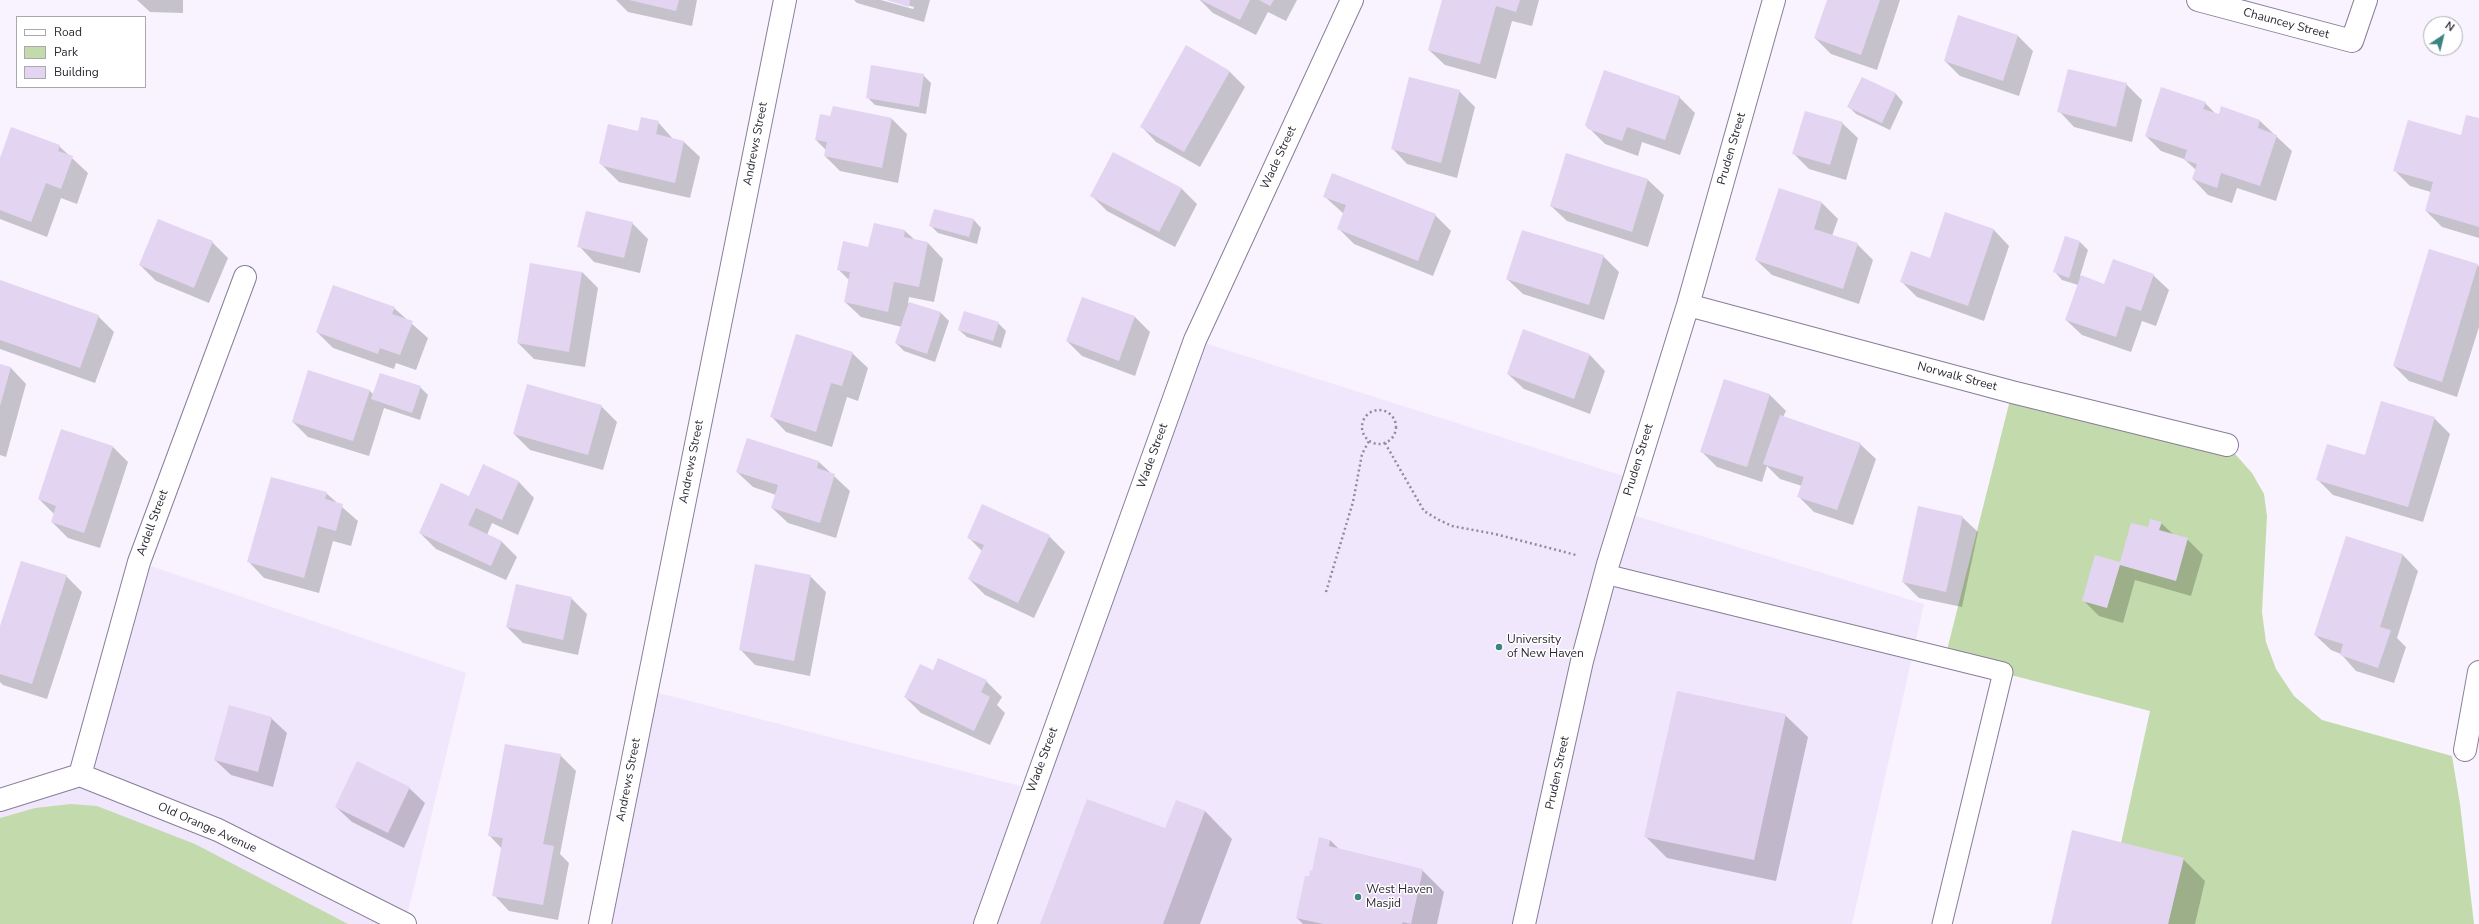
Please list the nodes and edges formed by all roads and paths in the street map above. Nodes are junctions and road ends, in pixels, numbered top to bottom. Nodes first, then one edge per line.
1 (785, 0) edge
2 (1352, 0) edge
3 (1774, 0) edge
4 (2198, 0) edge
5 (2366, 0) edge
6 (245, 277) dead end
7 (1688, 305) junction
8 (1369, 441) junction
9 (1385, 443) junction
10 (2227, 445) dead end
11 (1606, 569) junction
12 (1326, 592) dead end
13 (2479, 672) edge
14 (2465, 750) dead end
15 (80, 775) junction
16 (0, 800) edge
17 (405, 924) edge
18 (600, 924) edge
19 (985, 924) edge
20 (1524, 924) edge
21 (1942, 924) edge

1 - 18 street, Andrews Street
2 - 19 street, Wade Street
3 - 7 street, Pruden Street
4 - 5 street, Chauncey Street
6 - 15 street, Ardell Street
7 - 10 street, Norwalk Street
7 - 11 street, Pruden Street
8 - 9 path
8 - 9 path
8 - 12 path
9 - 11 path
11 - 20 street, Pruden Street
11 - 21 lane
13 - 14 street
15 - 16 street
15 - 17 street, Old Orange Avenue

